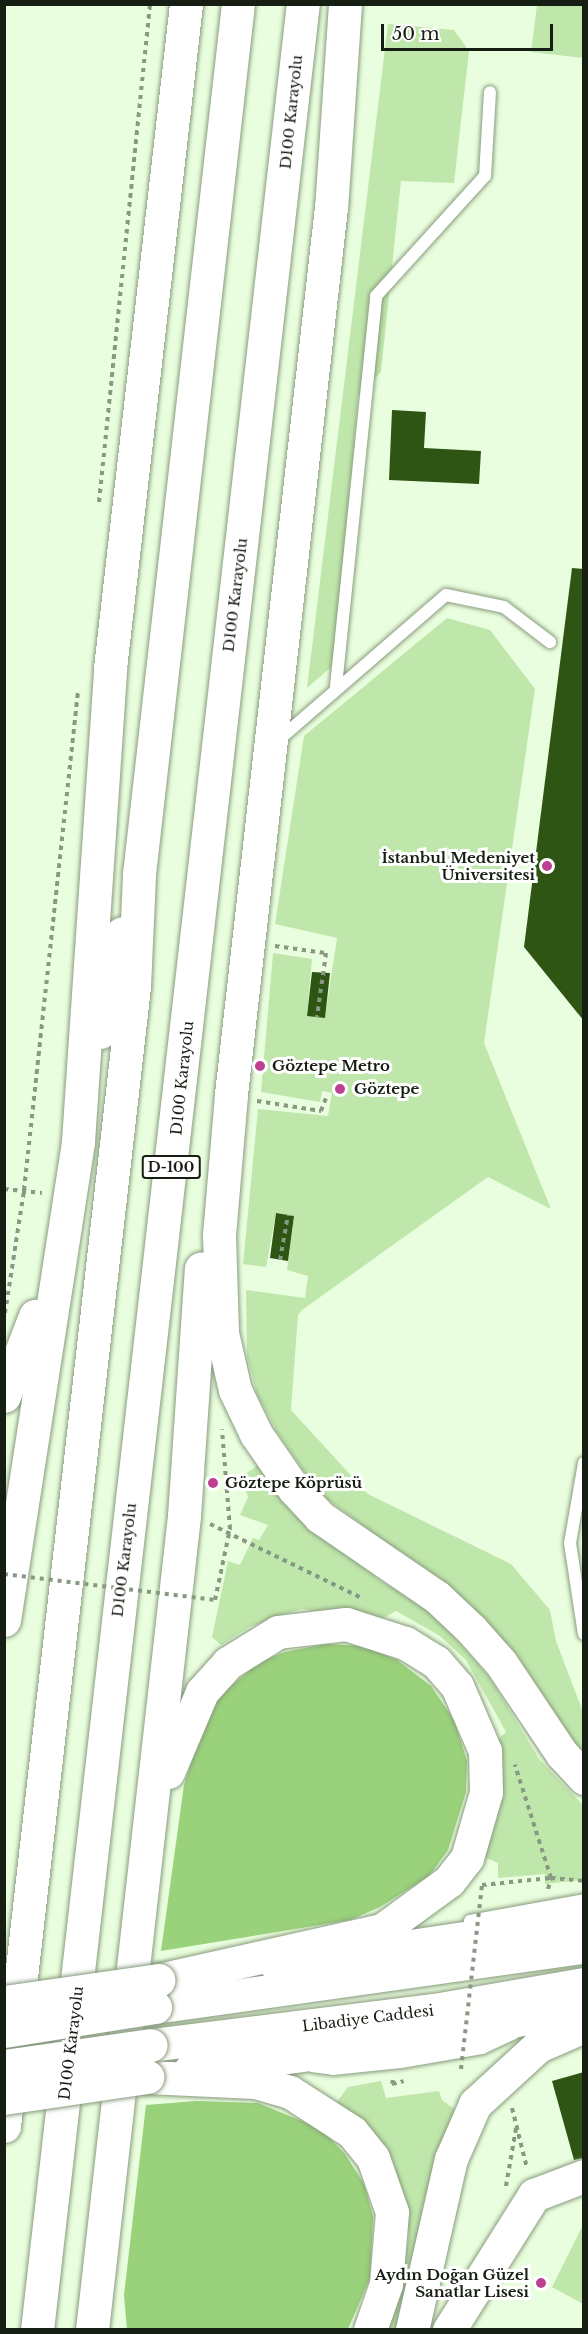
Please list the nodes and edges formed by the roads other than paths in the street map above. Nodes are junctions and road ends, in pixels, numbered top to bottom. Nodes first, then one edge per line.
1 (186, 4) edge
2 (238, 4) edge
3 (303, 4) edge
4 (345, 4) edge
5 (490, 92) dead end
6 (550, 642) dead end
7 (336, 686) junction
8 (269, 747) junction
9 (139, 874) junction
10 (231, 1095) junction
11 (78, 1141) junction
12 (70, 1196) junction
13 (4, 1396) edge
14 (584, 1463) edge
15 (4, 1620) edge
16 (584, 1634) edge
17 (584, 1778) edge
18 (149, 1844) junction
19 (584, 1900) edge
20 (584, 1920) edge
21 (584, 1947) edge
22 (407, 1948) junction
23 (584, 1984) edge
24 (157, 1994) junction
25 (4, 2002) edge
26 (568, 2012) edge
27 (584, 2026) edge
28 (4, 2031) edge
29 (4, 2066) edge
30 (147, 2077) junction
31 (4, 2098) edge
32 (4, 2126) edge
33 (584, 2175) edge
34 (101, 2255) junction
35 (37, 2330) edge
36 (92, 2330) edge
37 (107, 2330) edge
38 (369, 2330) edge
39 (412, 2330) edge
40 (449, 2330) edge

1 - 11 main road
2 - 9 main road
3 - 35 main road, D100 Karayolu / D-100
4 - 8 main road
5 - 7 lane
6 - 7 lane
7 - 8 lane
8 - 10 main road
9 - 11 main road
9 - 32 main road
10 - 17 main road
10 - 18 main road
11 - 12 main road
12 - 13 main road
12 - 15 main road
14 - 16 lane
18 - 24 main road
18 - 34 main road
19 - 22 lane
20 - 22 main road
21 - 24 main road
22 - 24 main road
23 - 29 main road, Libadiye Caddesi, bridge
24 - 25 main road, bridge
24 - 28 main road, bridge
26 - 30 main road
27 - 39 main road
30 - 31 main road, bridge
30 - 38 main road
33 - 40 main road
34 - 36 main road
34 - 37 main road

